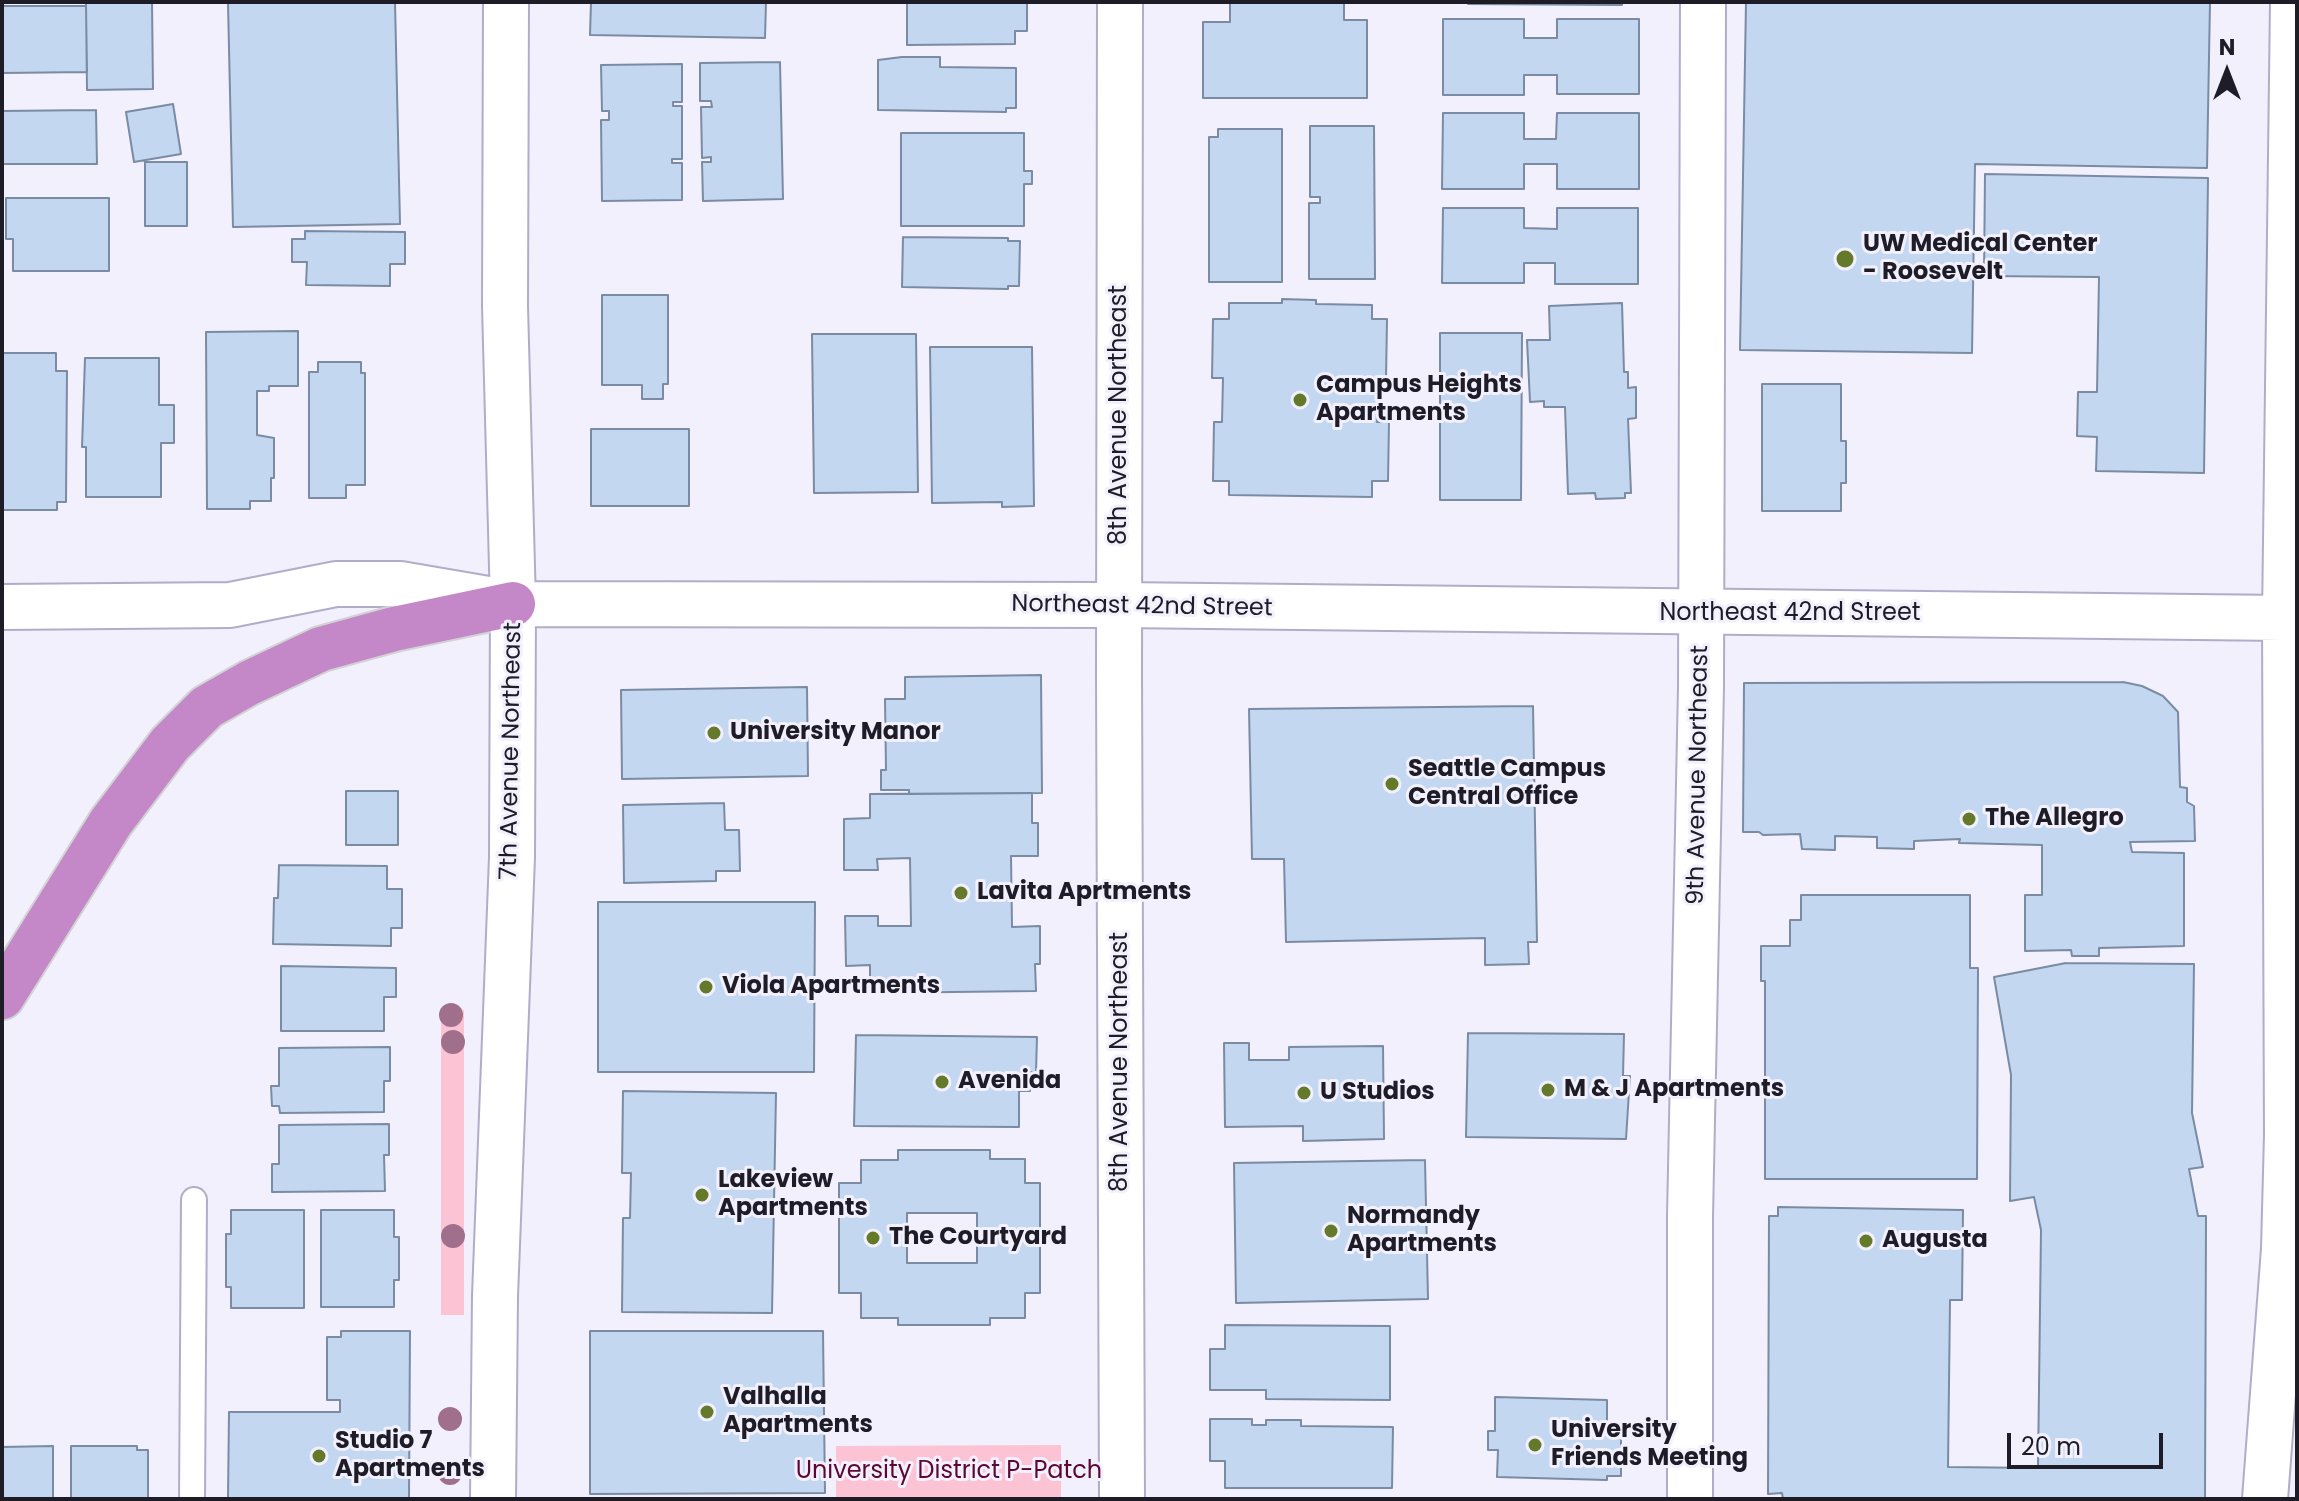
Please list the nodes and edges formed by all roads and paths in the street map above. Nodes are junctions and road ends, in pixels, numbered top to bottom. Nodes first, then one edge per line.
1 (506, 2) edge
2 (1120, 2) edge
3 (1703, 2) edge
4 (2293, 2) edge
5 (513, 604) junction
6 (1119, 605) junction
7 (2, 607) edge
8 (1701, 613) junction
9 (2285, 618) junction
10 (2, 997) edge
11 (2292, 1136) edge
12 (194, 1200) dead end
13 (192, 1499) edge
14 (493, 1499) edge
15 (1122, 1499) edge
16 (1690, 1499) edge
17 (2265, 1499) edge

1 - 5 street, 7th Avenue Northeast
2 - 6 street, 8th Avenue Northeast
3 - 8 street, 9th Avenue Northeast
4 - 9 street
5 - 6 street, Northeast 42nd Street
5 - 7 street, Northeast 42nd Street
5 - 10 highway
5 - 14 street, 7th Avenue Northeast
6 - 8 street, Northeast 42nd Street
6 - 15 street, 8th Avenue Northeast
8 - 9 street, Northeast 42nd Street
8 - 16 street, 9th Avenue Northeast
9 - 11 street
11 - 17 street
12 - 13 lane

